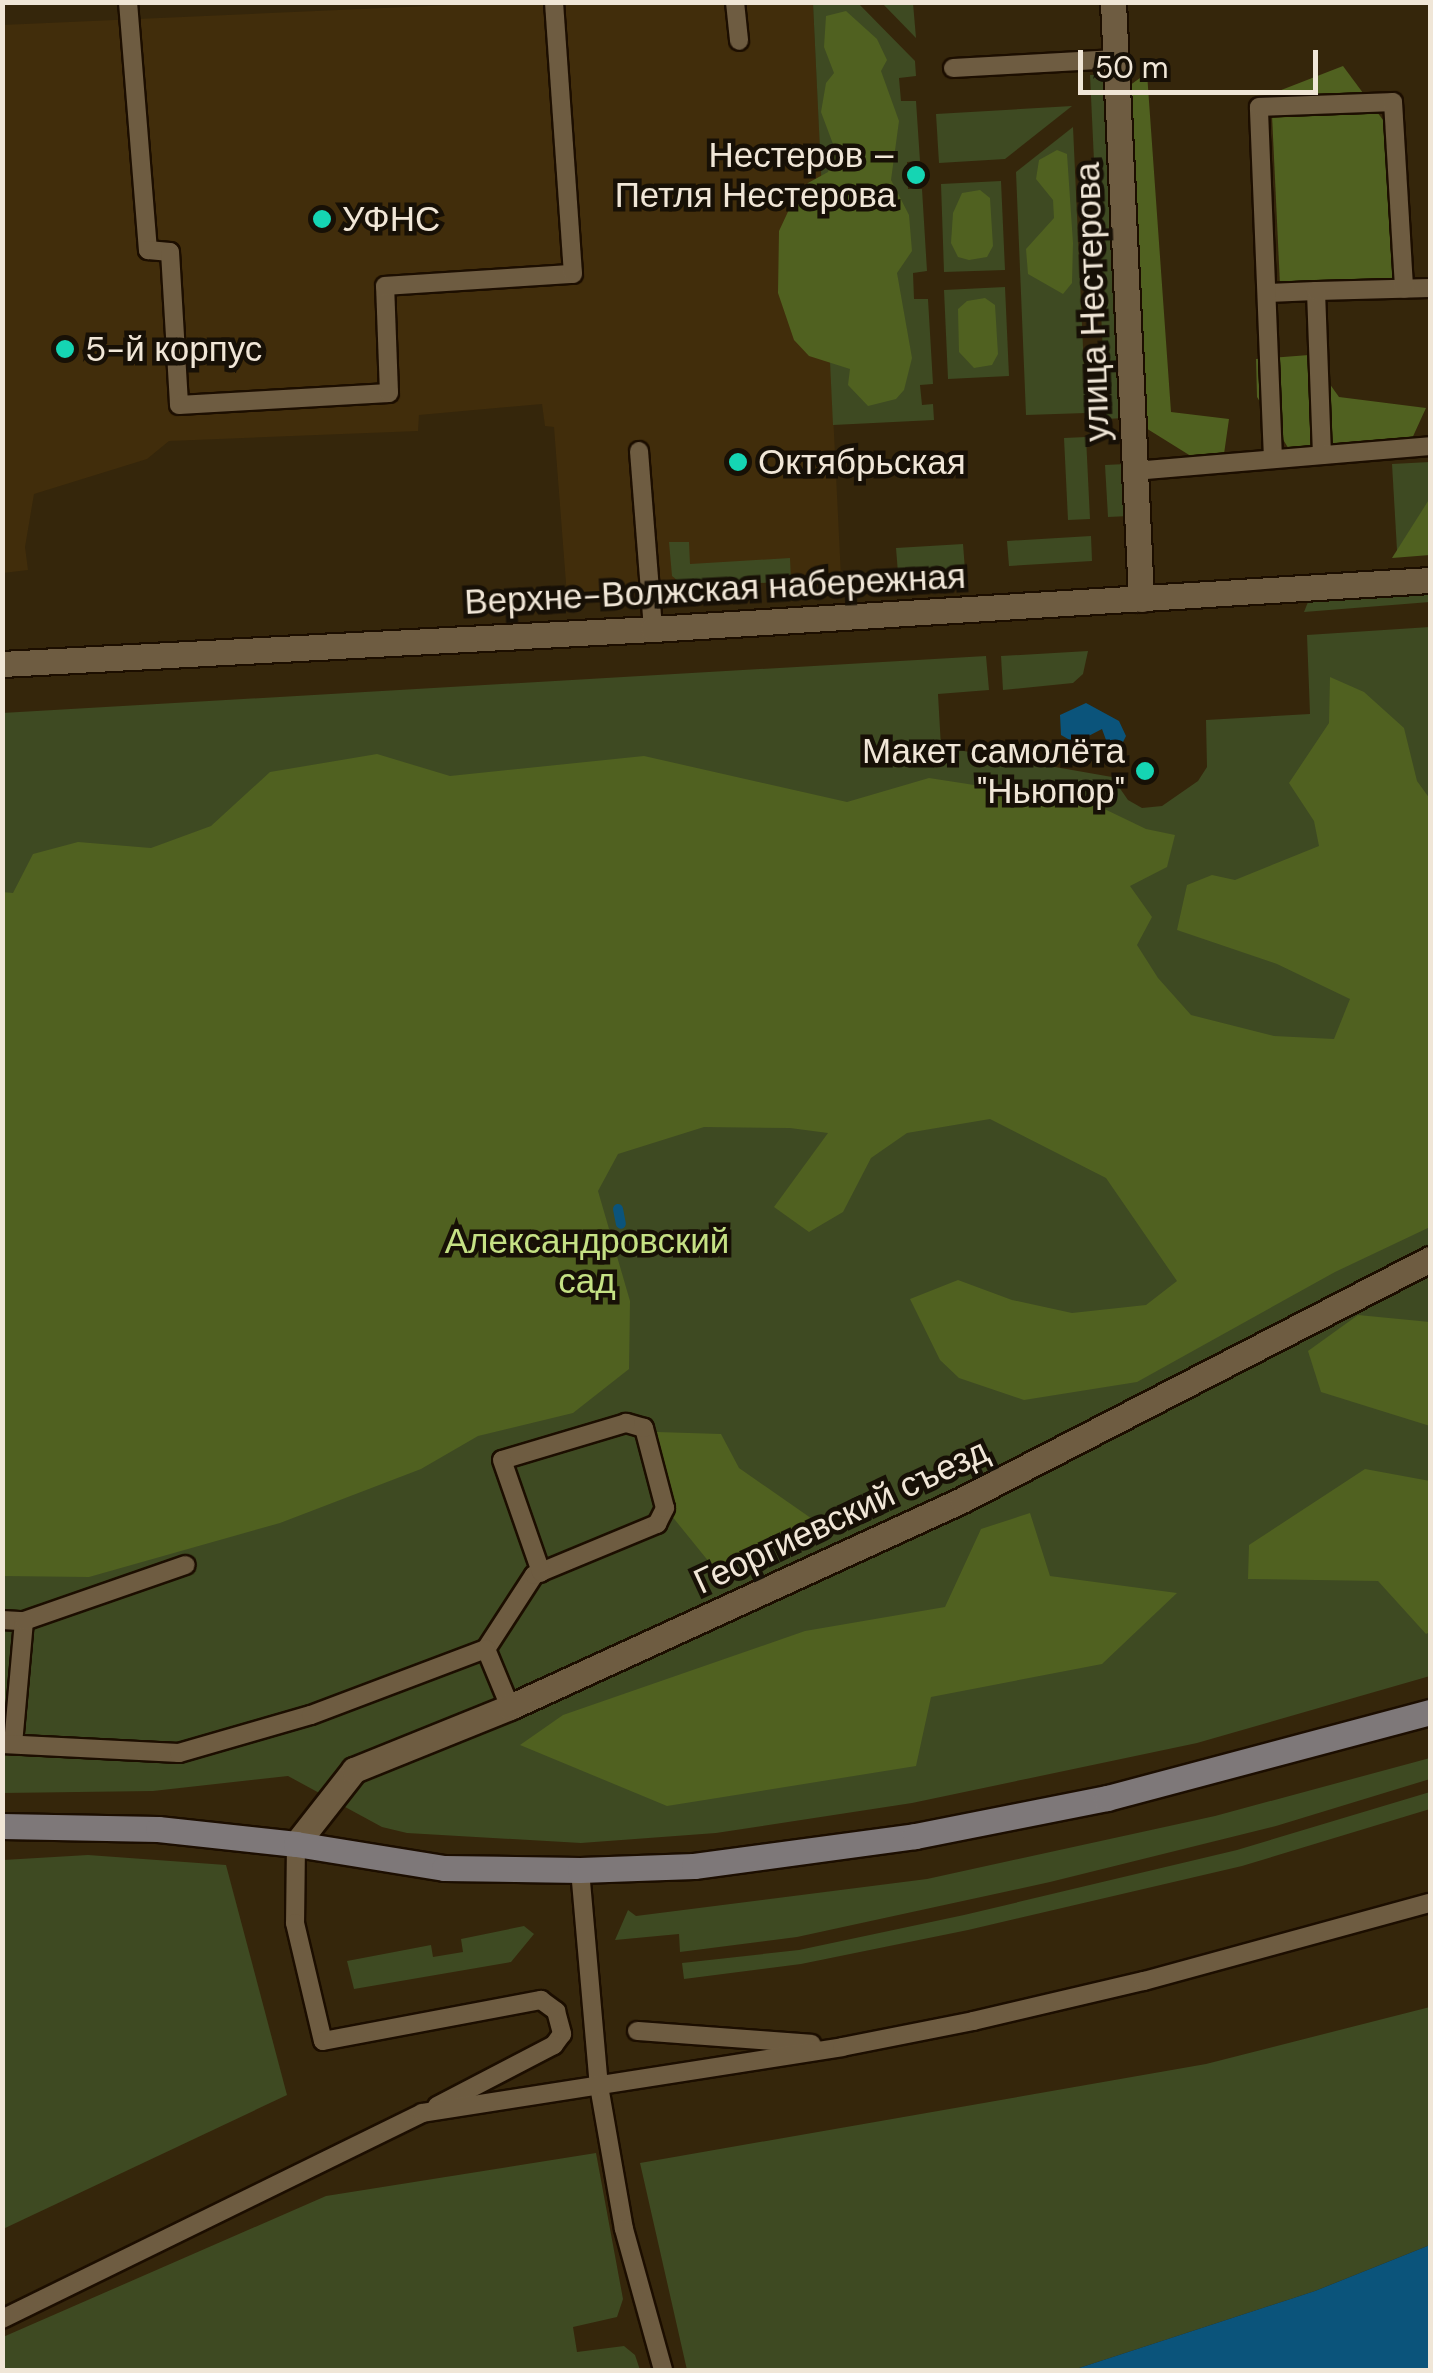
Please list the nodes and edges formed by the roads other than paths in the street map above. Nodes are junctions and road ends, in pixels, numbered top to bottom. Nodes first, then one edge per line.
1 (128, 2) edge
2 (554, 2) edge
3 (735, 2) edge
4 (1113, 2) edge
5 (739, 41) dead end
6 (1116, 59) junction
7 (953, 68) dead end
8 (1404, 288) junction
9 (1430, 288) edge
10 (1316, 291) junction
11 (1268, 292) junction
12 (1430, 446) edge
13 (639, 451) dead end
14 (1322, 456) junction
15 (1274, 459) junction
16 (1134, 471) junction
17 (1430, 580) edge
18 (1141, 599) junction
19 (653, 629) junction
20 (2, 664) edge
21 (1430, 1258) edge
22 (186, 1565) dead end
23 (542, 1572) junction
24 (2, 1620) edge
25 (24, 1621) junction
26 (486, 1648) junction
27 (510, 1707) junction
28 (1430, 1712) edge
29 (8, 1744) edge
30 (12, 1827) edge
31 (296, 1844) junction
32 (580, 1870) junction
33 (1430, 1903) edge
34 (636, 2031) dead end
35 (842, 2047) junction
36 (599, 2086) junction
37 (422, 2113) junction
38 (2, 2319) edge
39 (663, 2370) edge

1 - 2 lane
3 - 5 lane
4 - 6 street, улица Нестерова
6 - 7 lane
6 - 16 street, улица Нестерова
8 - 9 lane
8 - 10 lane
8 - 11 lane
10 - 11 lane
10 - 14 lane
11 - 15 lane
12 - 14 lane
13 - 19 lane
14 - 15 lane
15 - 16 lane
16 - 18 street, улица Нестерова
17 - 18 street, Верхне-Волжская набережная
18 - 19 street, Верхне-Волжская набережная
19 - 20 street, Верхне-Волжская набережная
21 - 27 street, Георгиевский съезд
22 - 25 lane
23 - 23 lane
23 - 26 lane
24 - 25 lane
25 - 29 lane
26 - 27 lane
26 - 29 lane
27 - 31 street, Георгиевский съезд
28 - 32 main road
30 - 31 main road
31 - 32 main road
31 - 37 lane
32 - 36 lane
33 - 35 lane
34 - 35 lane
35 - 36 lane
36 - 37 lane
36 - 39 lane
37 - 38 lane

